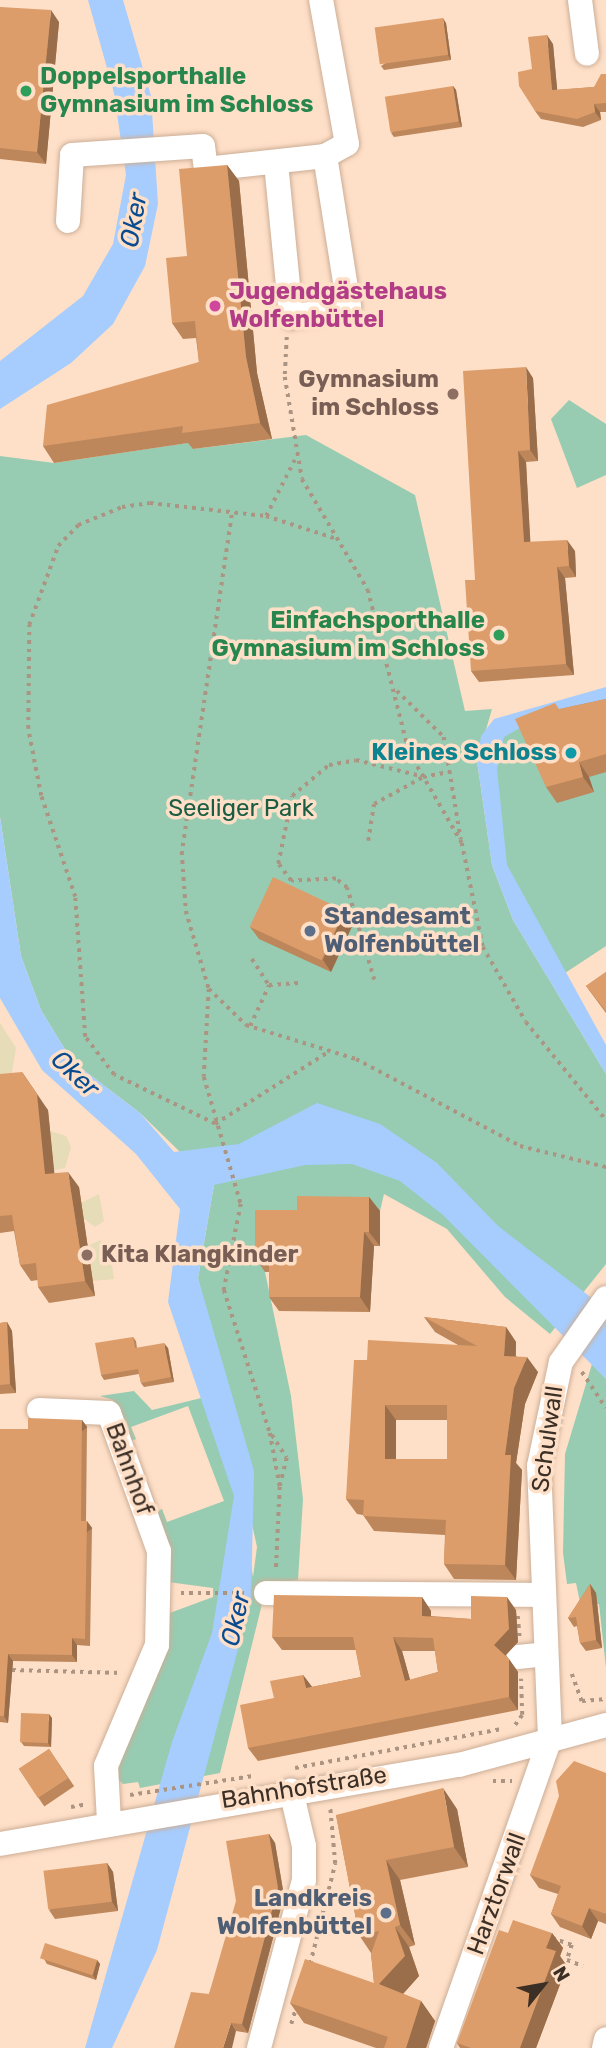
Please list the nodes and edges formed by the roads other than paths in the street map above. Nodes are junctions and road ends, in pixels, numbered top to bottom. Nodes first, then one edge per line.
1 (321, 0) edge
2 (580, 0) edge
3 (587, 54) dead end
4 (325, 156) junction
5 (276, 163) junction
6 (68, 221) dead end
7 (604, 1301) edge
8 (38, 1410) dead end
9 (271, 1593) road end
10 (540, 1595) junction
11 (546, 1654) junction
12 (518, 1657) dead end
13 (606, 1725) edge
14 (550, 1738) junction
15 (288, 1780) junction
16 (109, 1822) junction
17 (0, 1844) edge
18 (606, 2039) edge
19 (258, 2048) edge
20 (441, 2048) edge
21 (604, 2048) edge

1 - 4 street
2 - 3 street
4 - 5 street
4 - 5 street
5 - 6 street
7 - 10 street, Schulwall
8 - 16 street, Bahnhof
9 - 10 street
10 - 11 street, Schulwall
11 - 12 street
11 - 14 street, Schulwall
13 - 14 street, Bahnhofstraße
14 - 15 street, Bahnhofstraße
14 - 20 street, Harztorwall
15 - 16 street, Bahnhofstraße
15 - 19 street
16 - 17 street, Bahnhofstraße
18 - 21 street

